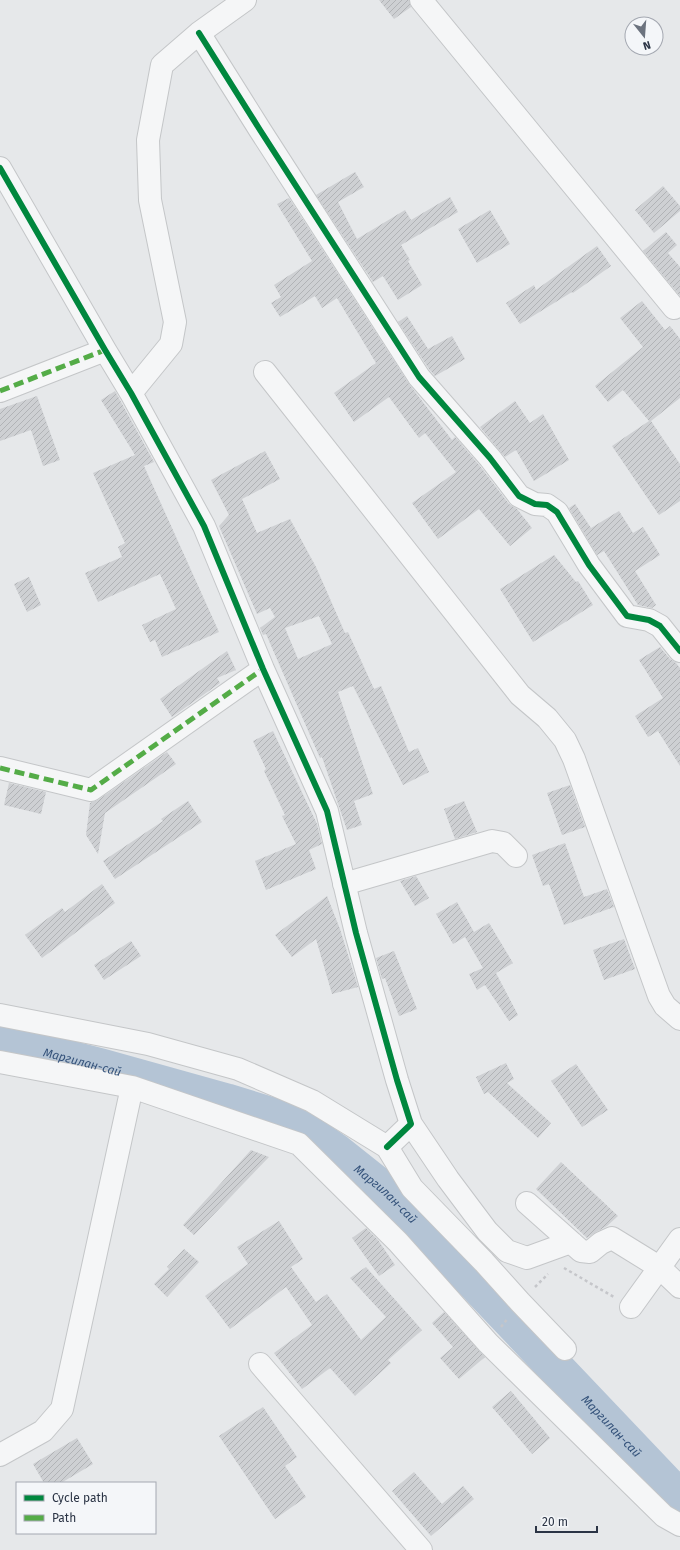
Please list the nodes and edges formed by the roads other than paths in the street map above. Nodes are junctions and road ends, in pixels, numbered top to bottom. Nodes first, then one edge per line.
1 (245, 0) edge
2 (421, 0) edge
3 (199, 33) junction
4 (0, 168) edge
5 (674, 308) dead end
6 (105, 350) junction
7 (265, 372) dead end
8 (0, 391) edge
9 (131, 394) junction
10 (680, 651) edge
11 (263, 668) junction
12 (0, 768) edge
13 (516, 856) dead end
14 (344, 884) junction
15 (0, 1015) edge
16 (680, 1019) edge
17 (0, 1062) edge
18 (132, 1088) junction
19 (411, 1124) junction
20 (387, 1147) junction
21 (526, 1203) dead end
22 (680, 1238) edge
23 (571, 1242) junction
24 (659, 1267) junction
25 (680, 1287) edge
26 (631, 1307) road end
27 (565, 1349) dead end
28 (260, 1364) dead end
29 (0, 1455) edge
30 (680, 1525) edge
31 (421, 1550) edge

1 - 3 street
2 - 5 street
3 - 9 street
3 - 10 street
4 - 6 street
6 - 8 street
6 - 9 street
7 - 16 street
9 - 11 street
11 - 12 street
11 - 14 street
13 - 14 street
14 - 19 street
15 - 20 street
17 - 18 street
18 - 29 street
18 - 30 street
19 - 20 street
19 - 23 street
20 - 27 street
21 - 23 street
22 - 24 street
23 - 24 street
24 - 25 street
24 - 26 street
28 - 31 street

